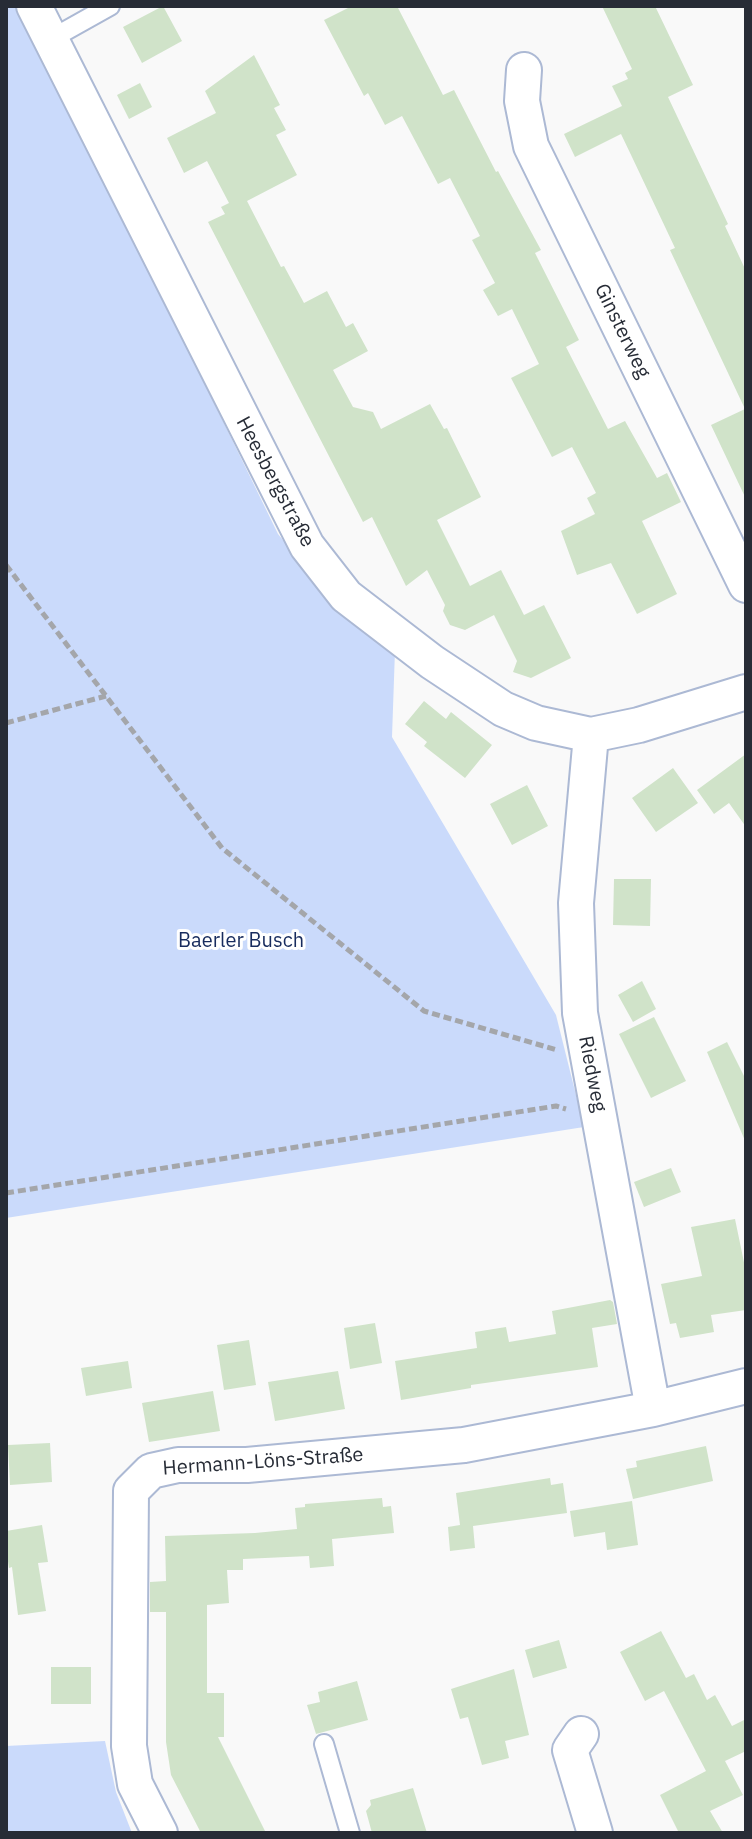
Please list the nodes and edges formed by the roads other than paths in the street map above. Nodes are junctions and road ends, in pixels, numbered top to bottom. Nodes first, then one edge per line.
1 (34, 6) edge
2 (110, 6) edge
3 (51, 39) junction
4 (524, 70) dead end
5 (746, 585) edge
6 (746, 692) edge
7 (591, 735) junction
8 (746, 1386) edge
9 (653, 1409) junction
10 (581, 1734) dead end
11 (324, 1744) dead end
12 (160, 1833) edge
13 (350, 1833) edge
14 (595, 1833) edge

1 - 3 street, Heesbergstraße
2 - 3 lane
3 - 7 street, Heesbergstraße
4 - 5 street, Ginsterweg
6 - 7 street, Heesbergstraße
7 - 9 street, Riedweg
8 - 9 street, Hermann-Löns-Straße
9 - 12 street, Hermann-Löns-Straße
10 - 14 street
11 - 13 lane

